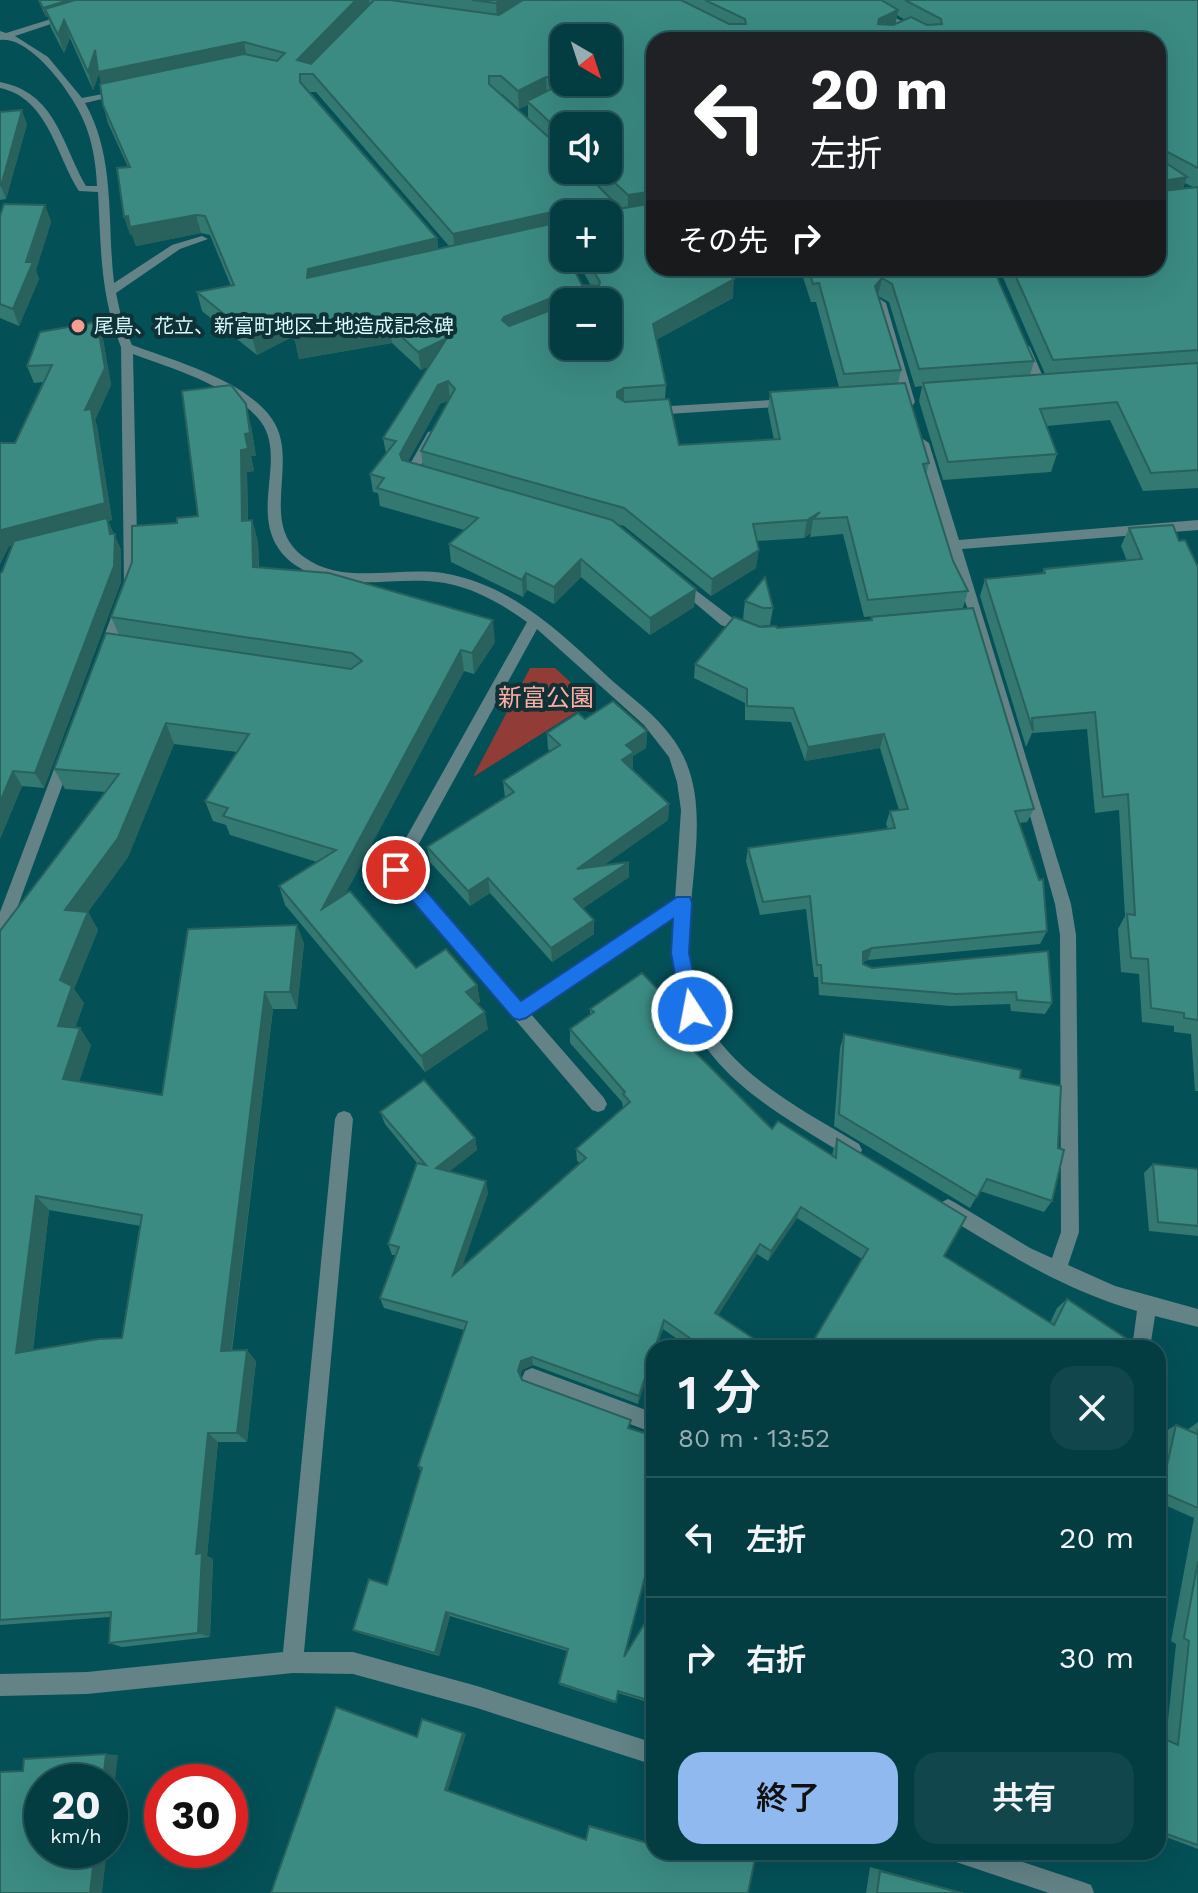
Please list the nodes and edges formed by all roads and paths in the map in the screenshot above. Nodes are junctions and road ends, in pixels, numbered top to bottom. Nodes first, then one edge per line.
1 (856, 0) edge
2 (73, 15) edge
3 (908, 28) junction
4 (899, 32) edge
5 (916, 32) edge
6 (2, 36) edge
7 (0, 85) edge
8 (142, 89) edge
9 (81, 101) junction
10 (101, 189) junction
11 (202, 239) edge
12 (109, 292) junction
13 (880, 303) edge
14 (1017, 330) edge
15 (127, 347) junction
16 (1057, 385) edge
17 (1041, 386) junction
18 (1026, 387) edge
19 (797, 402) edge
20 (640, 412) edge
21 (441, 419) edge
22 (440, 482) edge
23 (1198, 525) edge
24 (955, 545) junction
25 (666, 571) edge
26 (536, 619) junction
27 (759, 634) edge
28 (123, 647) edge
29 (69, 749) edge
30 (683, 903) junction
31 (1, 928) edge
32 (519, 1012) junction
33 (598, 1104) dead end
34 (344, 1119) dead end
35 (875, 1163) edge
36 (929, 1196) edge
37 (1057, 1270) junction
38 (1147, 1305) junction
39 (1198, 1318) edge
40 (1142, 1340) edge
41 (532, 1378) edge
42 (646, 1420) edge
43 (293, 1662) junction
44 (0, 1685) edge
45 (646, 1751) edge
46 (989, 1860) edge
47 (1083, 1893) edge

1 - 3 street
2 - 6 street
3 - 4 street
3 - 5 street
6 - 9 street
7 - 10 street
8 - 9 street
9 - 10 street
10 - 12 street
11 - 12 street
12 - 15 street
13 - 24 street
14 - 17 street
15 - 26 street
15 - 28 street
16 - 17 street
17 - 18 street
19 - 20 street
21 - 22 street
23 - 24 street
24 - 37 street
25 - 27 street
26 - 30 street
26 - 32 street
29 - 31 street
30 - 32 street
30 - 35 street
32 - 33 street
34 - 43 street
36 - 37 street
37 - 38 street
38 - 39 street
38 - 40 street
41 - 42 street
43 - 44 street
43 - 45 street
46 - 47 street

